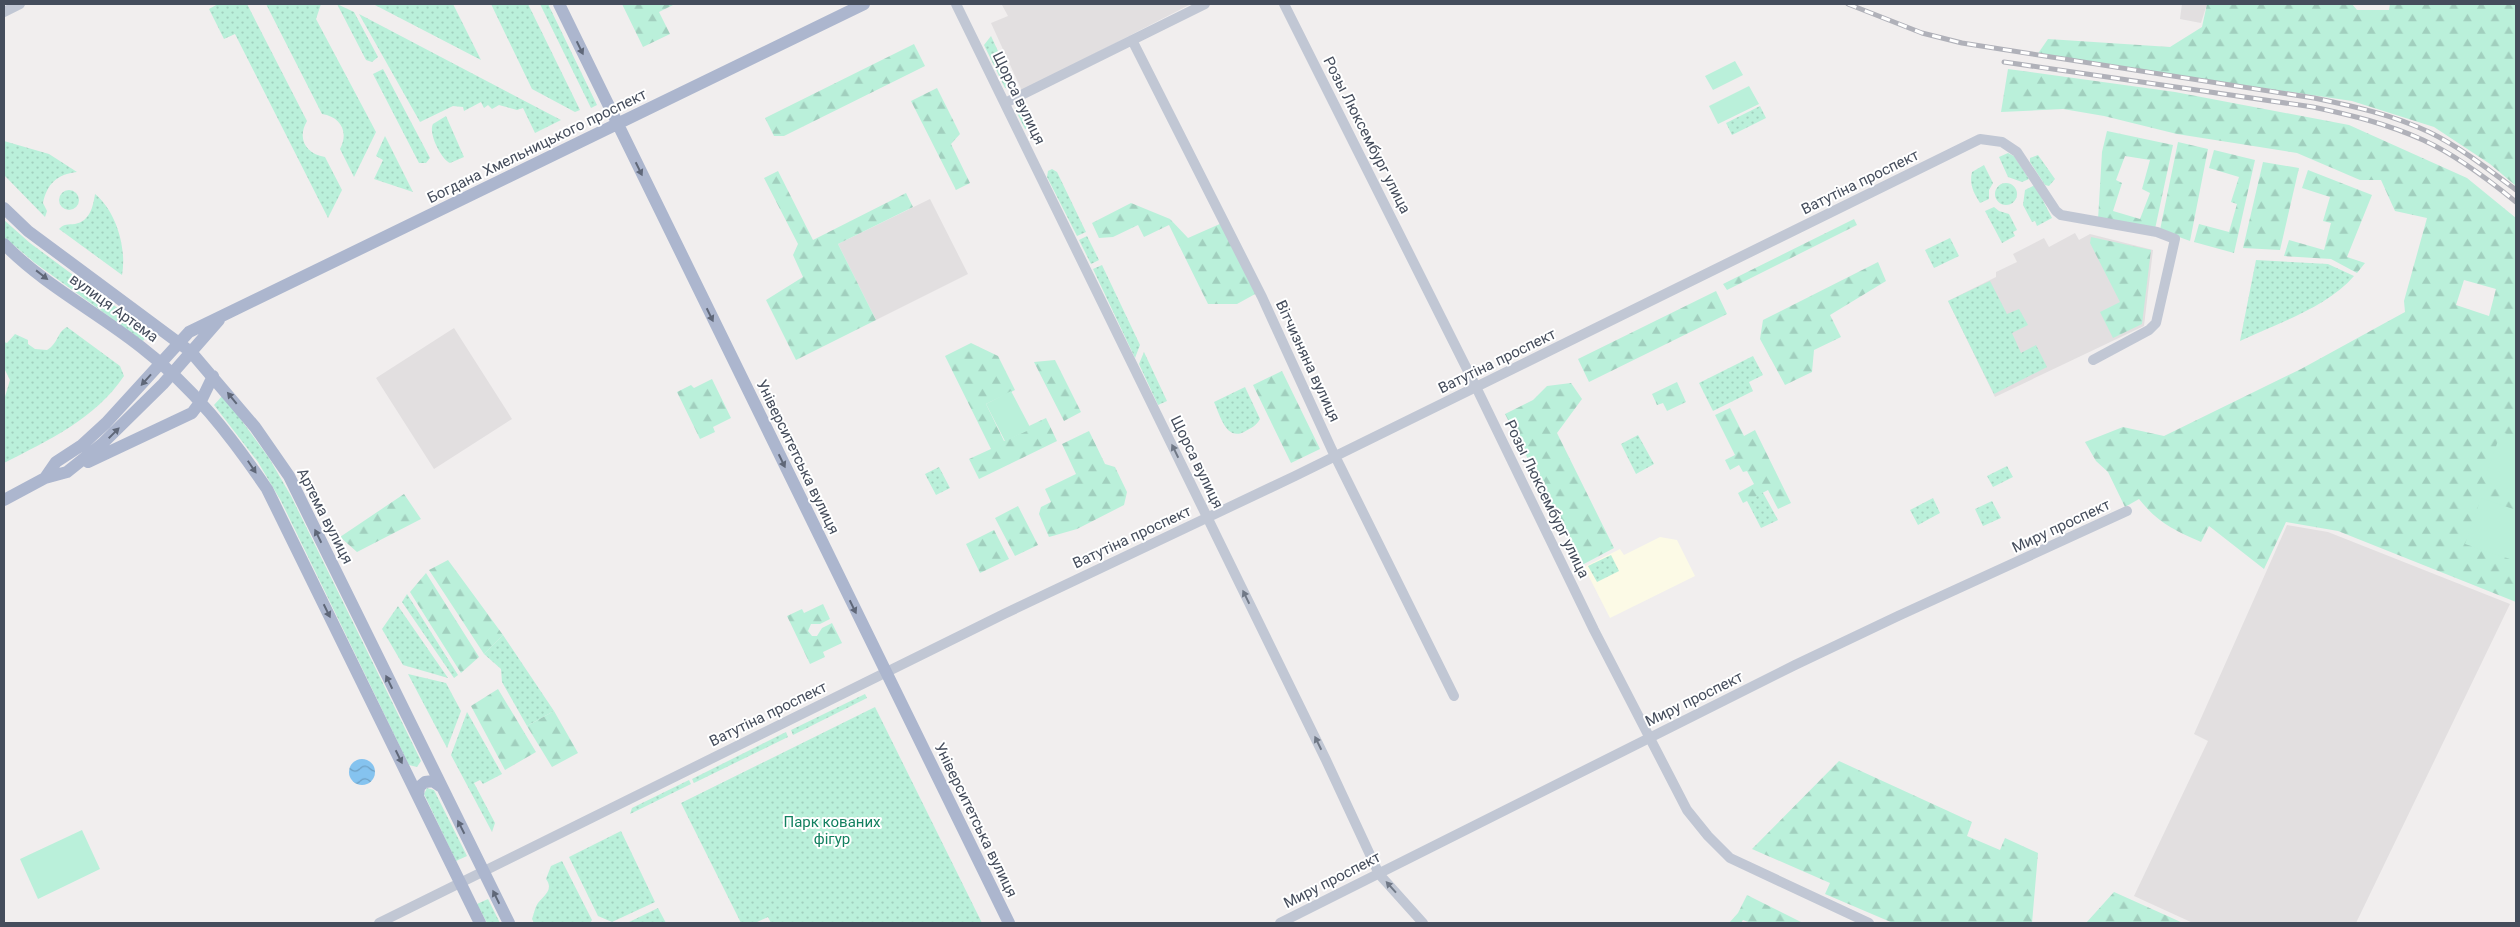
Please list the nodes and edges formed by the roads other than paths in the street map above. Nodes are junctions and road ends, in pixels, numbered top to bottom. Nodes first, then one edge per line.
1 (20, 4) edge
2 (559, 4) edge
3 (864, 4) edge
4 (956, 4) edge
5 (1205, 4) edge
6 (1284, 4) edge
7 (4, 12) edge
8 (1132, 40) junction
9 (1005, 103) junction
10 (618, 125) junction
11 (4, 208) edge
12 (4, 244) edge
13 (223, 316) junction
14 (179, 342) junction
15 (191, 352) junction
16 (2092, 360) dead end
17 (161, 363) junction
18 (173, 373) junction
19 (213, 376) junction
20 (1476, 387) junction
21 (201, 401) junction
22 (1335, 456) junction
23 (67, 472) junction
24 (45, 478) junction
25 (4, 500) edge
26 (2127, 511) dead end
27 (1207, 518) junction
28 (886, 674) junction
29 (1454, 696) dead end
30 (1649, 738) junction
31 (440, 786) junction
32 (418, 796) junction
33 (483, 871) junction
34 (1378, 874) junction
35 (460, 882) junction
36 (379, 923) edge
37 (480, 923) edge
38 (509, 923) edge
39 (1009, 923) edge
40 (1280, 923) edge
41 (1424, 923) edge
42 (1869, 923) edge

1 - 7 street
2 -> 10 main road, Університетська вулиця
3 - 10 main road, Богдана Хмельницького проспект
4 - 9 street, Щорса вулиця
5 - 8 street
6 - 20 street, Розы Люксембург улица
8 - 9 street
8 - 22 street, Вітчизняна вулиця
27 -> 9 street, Щорса вулиця
10 - 13 main road, Богдана Хмельницького проспект
10 -> 28 main road, Університетська вулиця
11 - 14 main road, Артема вулиця
12 -> 17 main road, вулиця Артема
13 - 14 main road, Богдана Хмельницького проспект
13 - 15 main road, Богдана Хмельницького проспект
14 - 15 main road, Артема вулиця
14 - 17 main road, Богдана Хмельницького проспект
15 - 18 main road, Богдана Хмельницького проспект
15 - 19 main road, Артема вулиця
16 - 20 street, Ватутіна проспект
17 - 18 main road, вулиця Артема
17 -> 24 main road, Богдана Хмельницького проспект
18 - 21 main road, вулиця Артема
23 -> 18 main road, Богдана Хмельницького проспект
19 - 21 main road
31 -> 19 main road, Артема вулиця
20 - 22 street, Ватутіна проспект
20 - 30 street, Розы Люксембург улица
21 - 23 main road
21 -> 32 main road
22 - 27 street, Ватутіна проспект
22 - 29 street, Вітчизняна вулиця
23 - 24 main road, Богдана Хмельницького проспект
24 - 25 main road, Богдана Хмельницького проспект
26 - 30 street, Миру проспект
27 - 28 street, Ватутіна проспект
34 -> 27 street, Щорса вулиця
28 - 33 street, Ватутіна проспект
28 - 39 main road, Університетська вулиця
30 - 34 street, Миру проспект
30 - 42 street, Розы Люксембург улица
31 - 32 main road
33 -> 31 main road, Артема вулиця
32 - 35 main road
33 - 35 street, Ватутіна проспект
38 -> 33 main road, Артема вулиця
34 - 40 street, Миру проспект
41 -> 34 street, Щорса вулиця
35 - 36 street, Ватутіна проспект
35 - 37 main road

